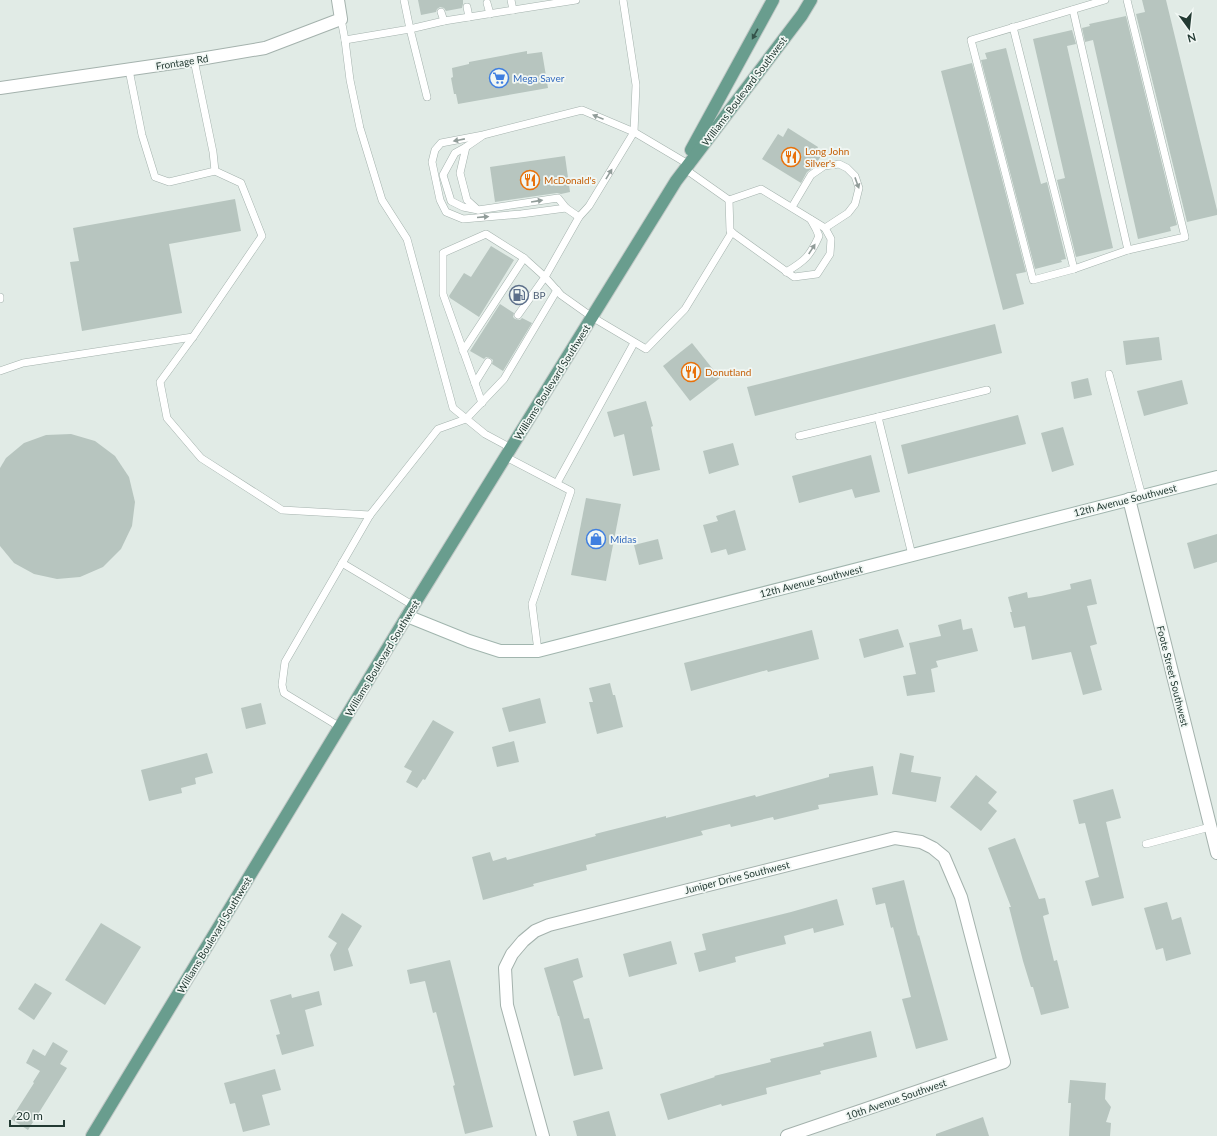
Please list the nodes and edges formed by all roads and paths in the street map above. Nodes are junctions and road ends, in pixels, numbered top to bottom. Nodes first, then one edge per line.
1 (338, 0) edge
2 (404, 0) edge
3 (511, 0) edge
4 (576, 0) edge
5 (624, 0) edge
6 (773, 0) edge
7 (811, 0) edge
8 (815, 0) edge
9 (1106, 0) edge
10 (1127, 0) edge
11 (556, 2) edge
12 (487, 3) dead end
13 (535, 3) edge
14 (467, 7) dead end
15 (513, 10) junction
16 (1073, 10) junction
17 (441, 12) dead end
18 (490, 14) junction
19 (802, 15) junction
20 (469, 17) junction
21 (341, 18) junction
22 (444, 21) junction
23 (1013, 27) junction
24 (410, 29) junction
25 (345, 40) junction
26 (194, 60) junction
27 (129, 70) junction
28 (0, 88) edge
29 (427, 97) dead end
30 (634, 132) junction
31 (483, 135) junction
32 (466, 148) junction
33 (686, 165) junction
34 (215, 171) junction
35 (729, 200) junction
36 (792, 207) junction
37 (566, 208) junction
38 (478, 210) junction
39 (578, 217) junction
40 (810, 218) junction
41 (825, 228) junction
42 (732, 232) junction
43 (1128, 250) junction
44 (524, 258) junction
45 (1074, 269) junction
46 (786, 272) junction
47 (545, 277) junction
48 (557, 290) junction
49 (518, 315) dead end
50 (592, 317) junction
51 (193, 338) junction
52 (634, 343) junction
53 (463, 351) junction
54 (488, 362) dead end
55 (0, 371) edge
56 (1110, 374) dead end
57 (475, 382) junction
58 (987, 390) dead end
59 (482, 402) junction
60 (878, 417) junction
61 (466, 419) junction
62 (799, 436) dead end
63 (509, 452) junction
64 (1217, 476) edge
65 (557, 483) junction
66 (1142, 496) junction
67 (1129, 499) junction
68 (370, 515) junction
69 (912, 555) junction
70 (342, 563) junction
71 (410, 611) junction
72 (538, 651) junction
73 (340, 727) junction
74 (1210, 826) junction
75 (1146, 844) dead end
76 (1217, 853) edge
77 (1004, 1062) joint
78 (92, 1136) edge
79 (543, 1136) edge
80 (787, 1136) edge

1 - 21 street
2 - 24 lane
3 - 15 lane
4 - 11 lane
5 - 30 lane
6 -> 33 main road, Williams Boulevard Southwest
7 - 19 main road, Williams Boulevard Southwest
8 - 19 main road
9 - 16 lane
10 - 43 lane
11 - 13 lane
12 - 18 lane
13 - 15 lane
14 - 20 lane
15 - 18 lane
16 - 23 lane
16 - 43 lane
17 - 22 lane
18 - 20 lane
19 - 33 main road, Williams Boulevard Southwest
20 - 22 lane
21 - 25 lane
21 - 26 street, Frontage Rd
22 - 24 lane
23 - 45 lane
23 - 45 lane
24 - 25 lane
24 - 29 lane
25 - 61 lane
26 - 27 street, Frontage Rd
26 - 34 lane
27 - 28 street, Frontage Rd
27 - 34 lane
30 -> 31 lane
30 - 33 lane
39 -> 30 lane
31 - 32 lane
31 -> 37 lane
32 - 38 lane
32 - 38 lane
33 - 35 lane
33 - 50 main road, Williams Boulevard Southwest
34 - 51 lane
35 - 36 lane
35 - 42 lane
36 - 40 lane
36 -> 41 lane
38 -> 37 lane
37 - 39 lane
39 - 47 lane
40 - 41 lane
46 -> 40 lane
41 - 46 lane
42 - 46 lane
42 - 52 lane
43 - 45 lane
44 - 47 lane
44 - 53 lane
44 - 53 lane
47 - 48 lane
47 - 49 lane
48 - 50 lane
48 - 59 lane
50 - 52 lane
50 - 63 main road, Williams Boulevard Southwest
51 - 55 lane
51 - 68 lane
52 - 65 lane
53 - 57 lane
54 - 57 lane
56 - 66 lane
57 - 59 lane
58 - 60 lane
59 - 61 lane
60 - 62 lane
60 - 69 lane
61 - 63 lane
61 - 68 lane
63 - 65 lane
63 - 71 main road, Williams Boulevard Southwest
64 - 66 street, 12th Avenue Southwest
65 - 72 lane
66 - 67 street, 12th Avenue Southwest
67 - 69 street, 12th Avenue Southwest
67 - 74 street, Foote Street Southwest
68 - 70 lane
69 - 72 street, 12th Avenue Southwest
70 - 71 lane
70 - 73 lane
71 - 72 street, 12th Avenue Southwest
71 - 73 main road, Williams Boulevard Southwest
73 - 78 main road, Williams Boulevard Southwest
74 - 75 lane
74 - 76 street, Foote Street Southwest
77 - 79 street, Juniper Drive Southwest
77 - 80 street, 10th Avenue Southwest

